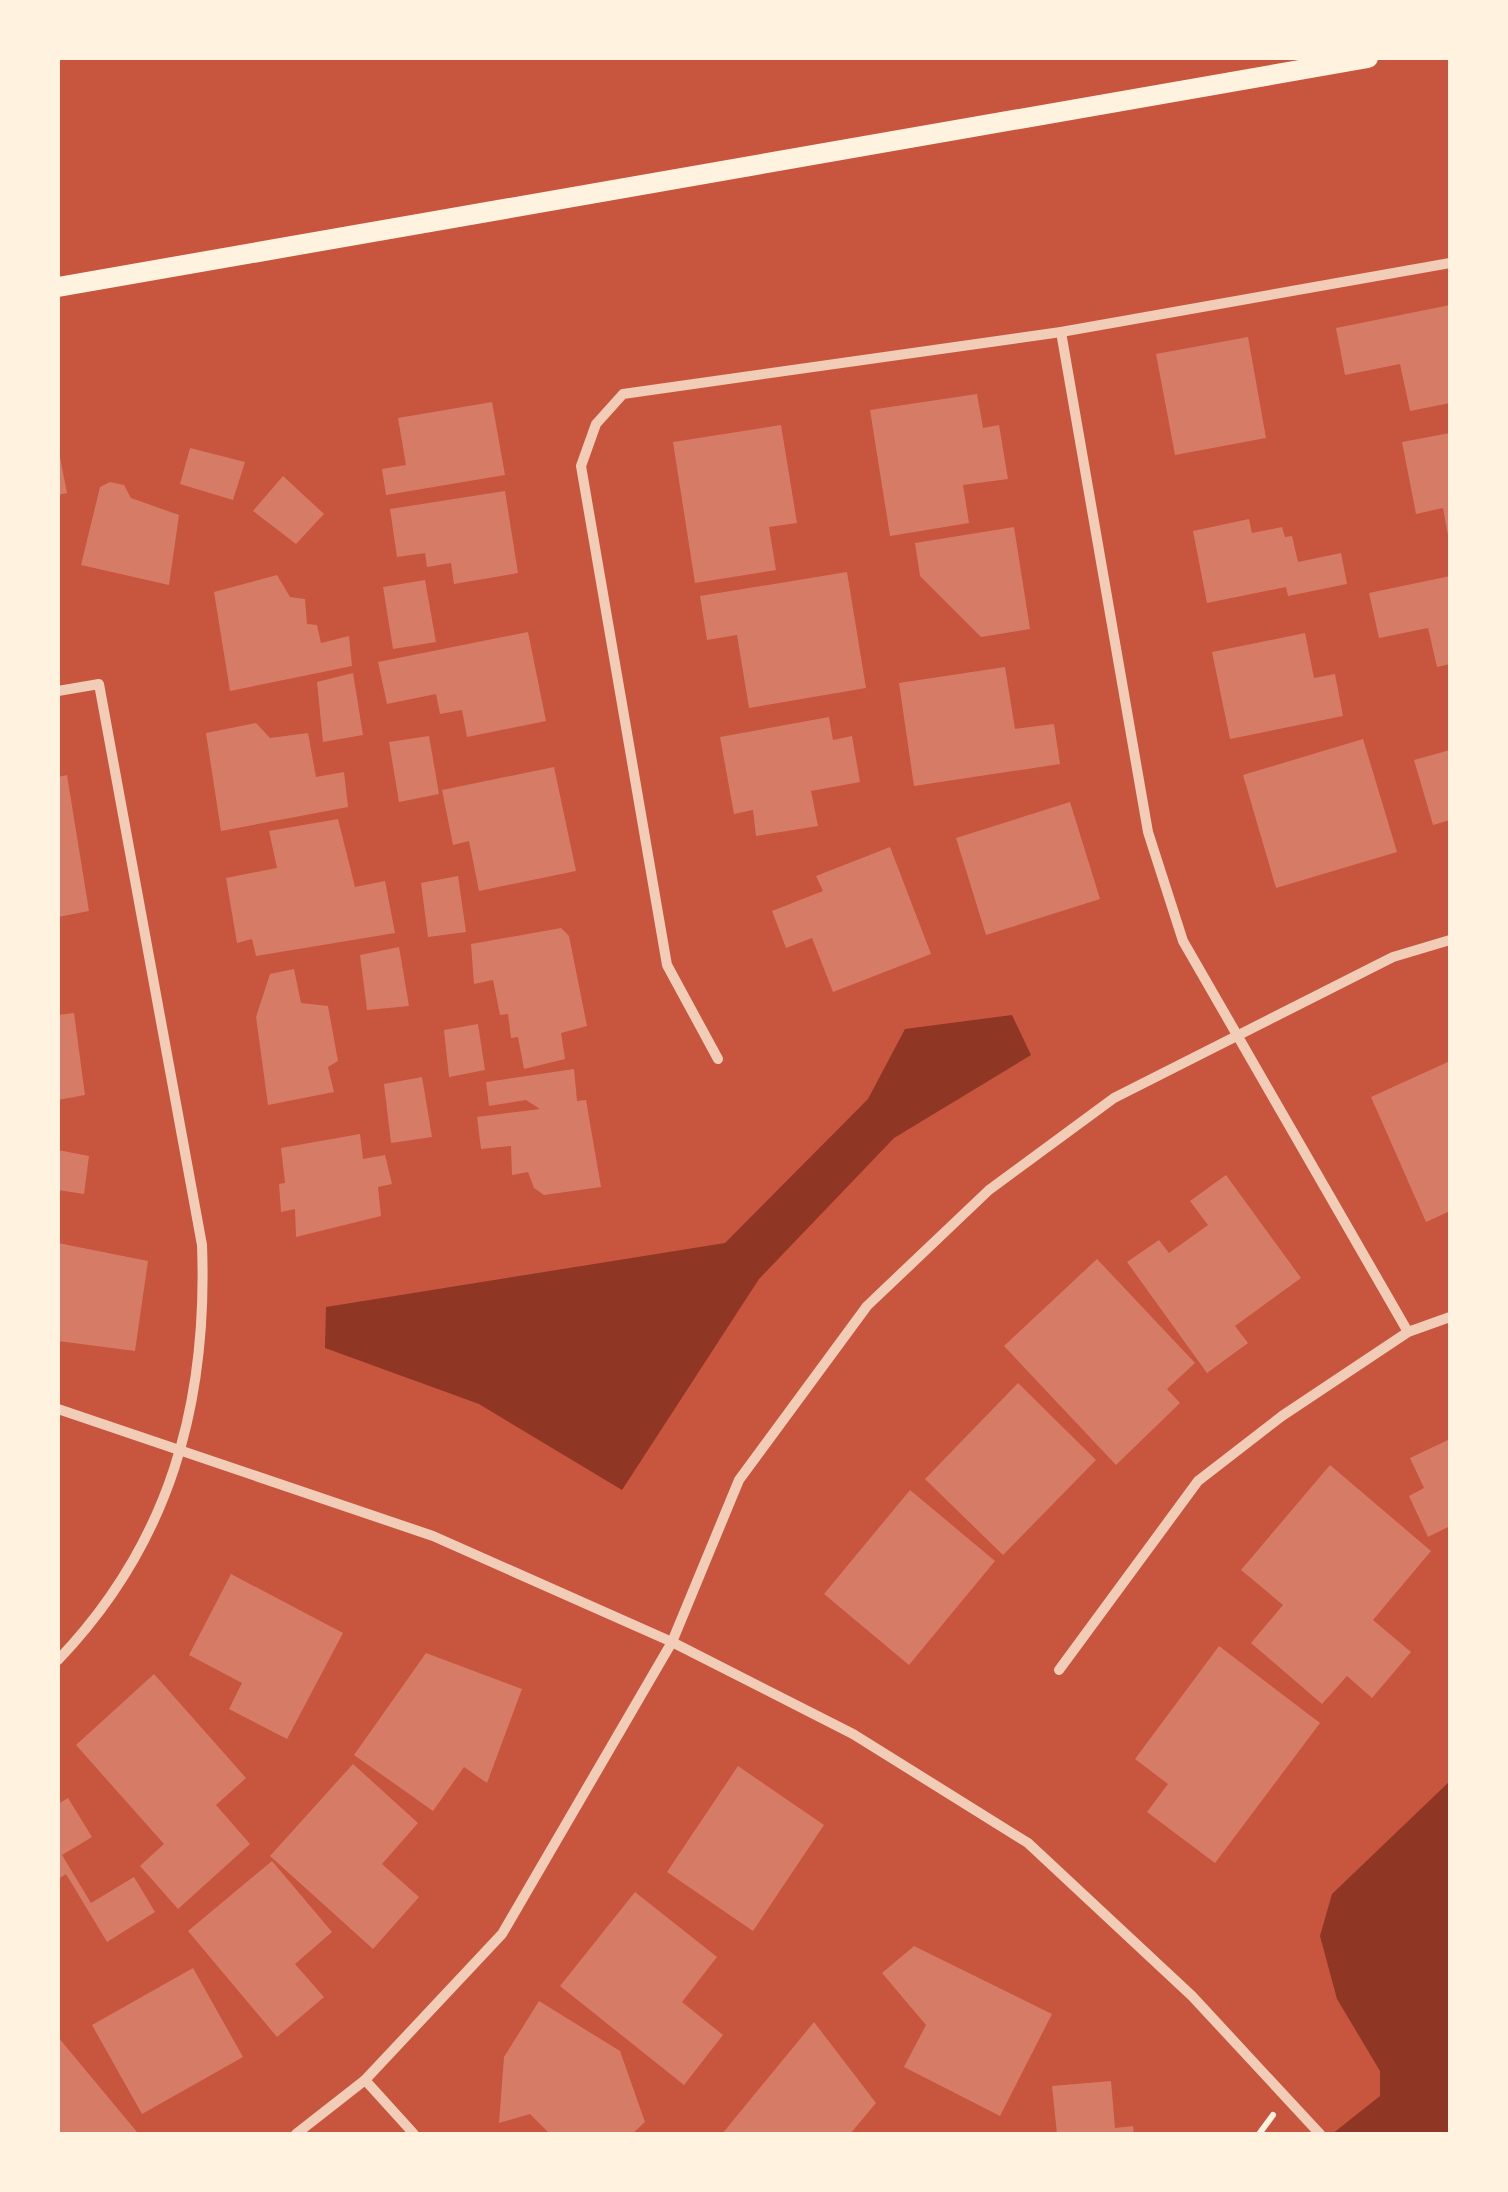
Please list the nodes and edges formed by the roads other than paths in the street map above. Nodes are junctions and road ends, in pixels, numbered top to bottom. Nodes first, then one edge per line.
1 (1368, 58) edge
2 (1450, 263) edge
3 (58, 287) edge
4 (1060, 332) junction
5 (58, 690) edge
6 (1450, 940) edge
7 (1237, 1034) junction
8 (718, 1059) dead end
9 (1450, 1317) edge
10 (1408, 1332) junction
11 (58, 1409) edge
12 (182, 1452) junction
13 (672, 1642) junction
14 (58, 1660) edge
15 (1058, 1670) dead end
16 (366, 2080) junction
17 (296, 2134) edge
18 (414, 2134) edge
19 (1320, 2134) edge

1 - 3 main road
2 - 4 street
4 - 7 street
4 - 8 street
5 - 12 street
6 - 7 street
7 - 10 street
7 - 13 street
9 - 10 street
10 - 15 street
11 - 12 street
12 - 13 street
12 - 14 street
13 - 16 street
13 - 19 street
16 - 17 street
16 - 18 street

